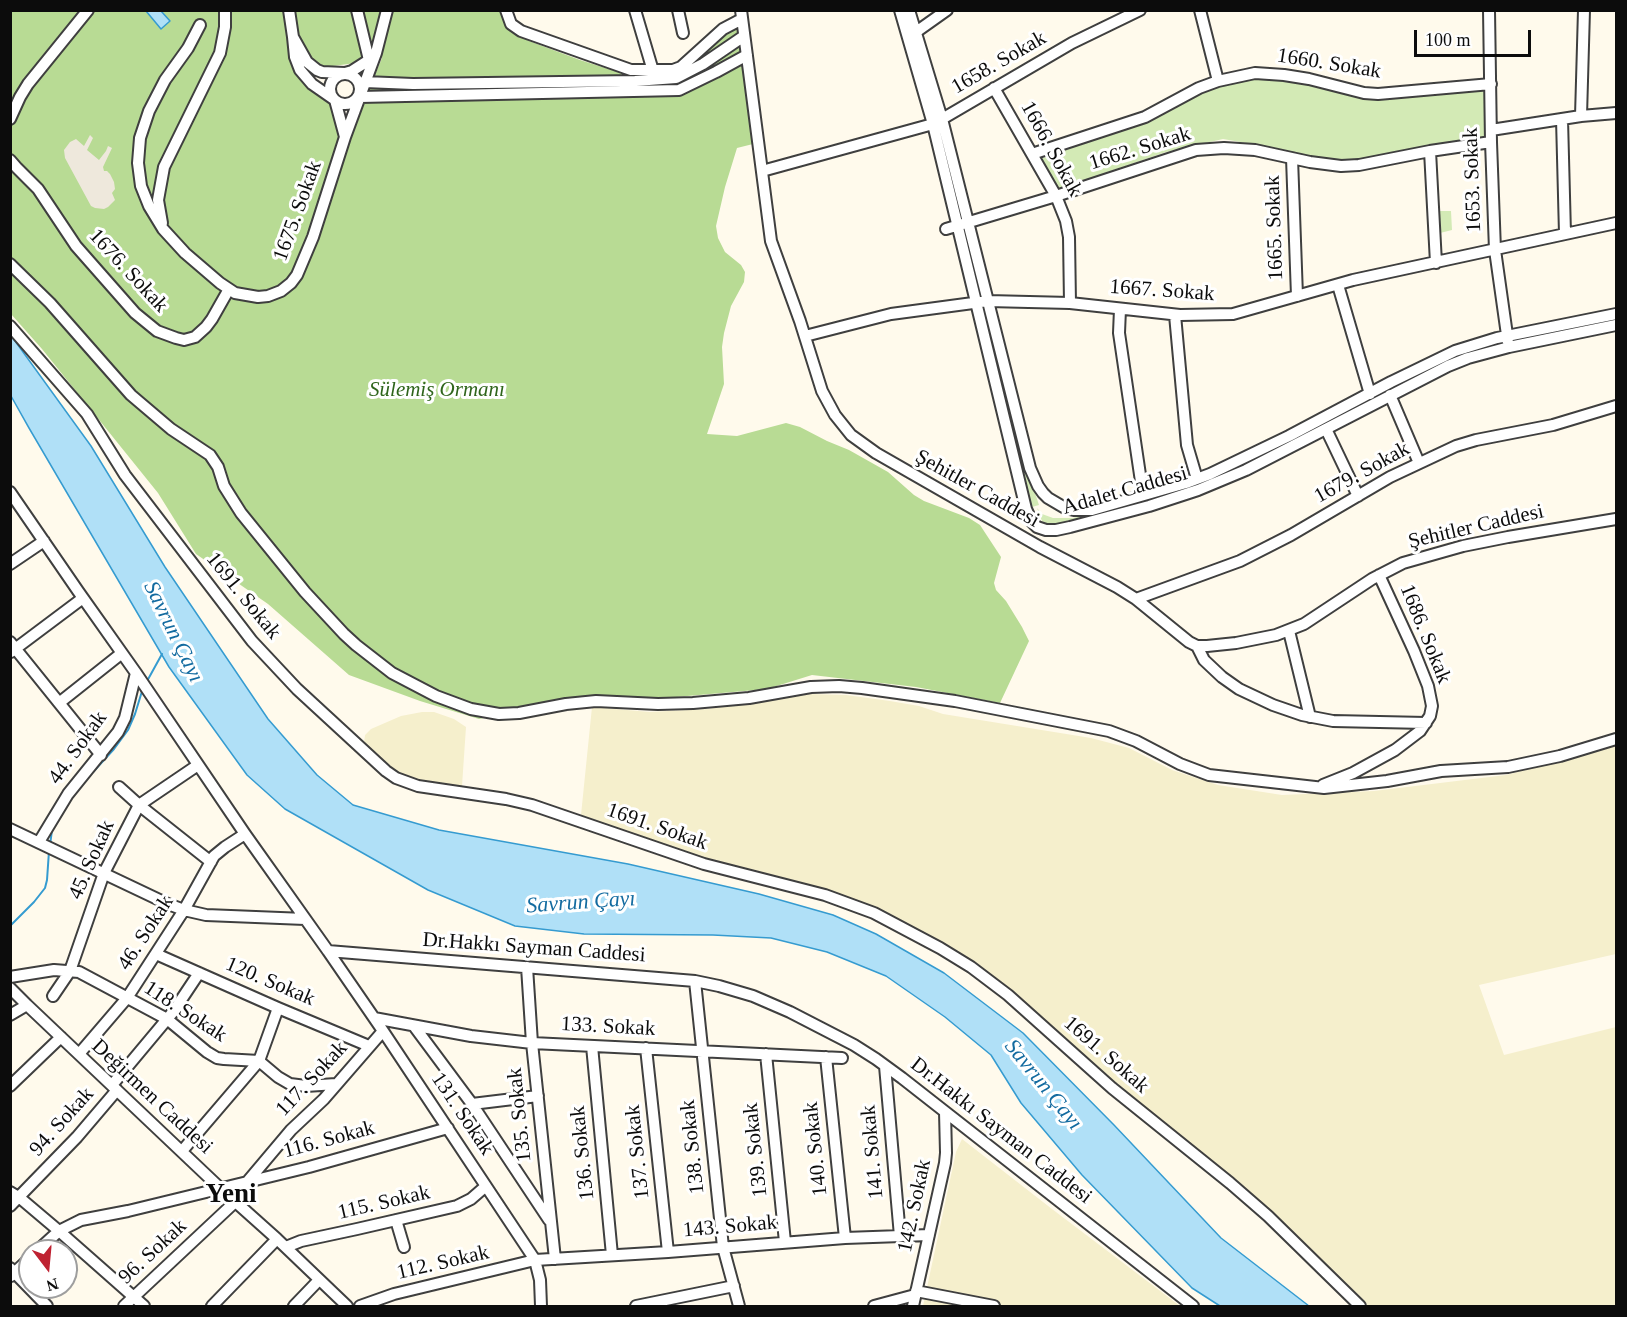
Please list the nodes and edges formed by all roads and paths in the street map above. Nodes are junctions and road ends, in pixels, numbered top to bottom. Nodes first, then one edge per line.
1 (88, 10) edge
2 (225, 10) edge
3 (289, 10) edge
4 (357, 10) edge
5 (387, 10) edge
6 (506, 10) edge
7 (634, 10) edge
8 (678, 10) edge
9 (900, 10) edge
10 (909, 10) edge
11 (947, 10) edge
12 (1140, 10) edge
13 (1200, 10) edge
14 (1490, 10) edge
15 (1584, 10) edge
16 (741, 13) edge
17 (200, 25) dead end
18 (916, 32) junction
19 (683, 33) dead end
20 (744, 36) junction
21 (293, 38) junction
22 (747, 55) junction
23 (372, 56) junction
24 (653, 71) junction
25 (345, 73) junction
26 (1218, 81) junction
27 (365, 82) junction
28 (1491, 84) junction
29 (994, 88) junction
30 (360, 97) junction
31 (335, 100) junction
32 (1617, 113) edge
33 (1581, 116) junction
34 (10, 119) edge
35 (1562, 119) junction
36 (937, 122) junction
37 (1491, 130) junction
38 (345, 137) junction
39 (1491, 142) junction
40 (1430, 151) junction
41 (1032, 154) junction
42 (1292, 158) junction
43 (10, 160) edge
44 (762, 167) junction
45 (1056, 196) junction
46 (1617, 222) edge
47 (957, 225) junction
48 (163, 229) junction
49 (1565, 234) junction
50 (1495, 250) junction
51 (1436, 263) junction
52 (10, 264) edge
53 (1338, 285) junction
54 (229, 289) junction
55 (1297, 296) junction
56 (982, 301) junction
57 (1070, 303) junction
58 (1120, 309) junction
59 (1617, 314) edge
60 (1176, 315) junction
61 (1617, 325) edge
62 (10, 326) edge
63 (805, 336) junction
64 (1508, 341) junction
65 (1370, 394) junction
66 (1390, 395) junction
67 (1617, 406) edge
68 (1326, 429) junction
69 (1419, 463) junction
70 (1197, 479) junction
71 (10, 492) edge
72 (1143, 495) junction
73 (1358, 496) junction
74 (1617, 519) edge
75 (44, 541) junction
76 (12, 560) edge
77 (1379, 575) junction
78 (83, 598) junction
79 (1136, 598) junction
80 (1289, 631) junction
81 (1197, 646) junction
82 (12, 648) edge
83 (122, 653) junction
84 (136, 673) junction
85 (59, 703) junction
86 (1311, 717) junction
87 (1426, 723) junction
88 (1617, 739) edge
89 (101, 755) junction
90 (198, 765) junction
91 (119, 787) dead end
92 (1317, 787) junction
93 (139, 805) junction
94 (10, 829) edge
95 (245, 834) junction
96 (39, 842) junction
97 (211, 862) junction
98 (104, 873) junction
99 (184, 910) junction
100 (305, 919) junction
101 (328, 951) junction
102 (156, 954) junction
103 (527, 967) junction
104 (70, 971) junction
105 (199, 973) junction
106 (10, 977) edge
107 (695, 981) junction
108 (10, 988) edge
109 (53, 996) dead end
110 (127, 998) junction
111 (27, 1005) junction
112 (278, 1008) junction
113 (10, 1016) edge
114 (374, 1018) junction
115 (167, 1019) junction
116 (414, 1026) junction
117 (383, 1031) junction
118 (61, 1037) junction
119 (532, 1043) junction
120 (369, 1046) junction
121 (592, 1046) junction
122 (646, 1048) junction
123 (702, 1051) junction
124 (79, 1054) junction
125 (766, 1054) junction
126 (826, 1057) junction
127 (842, 1058) dead end
128 (259, 1061) junction
129 (885, 1066) junction
130 (336, 1084) junction
131 (10, 1086) edge
132 (115, 1087) junction
133 (538, 1096) junction
134 (472, 1104) junction
135 (945, 1112) junction
136 (448, 1128) junction
137 (182, 1151) junction
138 (248, 1181) junction
139 (486, 1186) junction
140 (220, 1188) junction
141 (15, 1195) edge
142 (235, 1202) junction
143 (10, 1206) edge
144 (396, 1220) junction
145 (551, 1223) junction
146 (58, 1231) junction
147 (929, 1235) junction
148 (900, 1236) junction
149 (846, 1238) junction
150 (50, 1239) edge
151 (277, 1239) junction
152 (785, 1242) junction
153 (286, 1247) junction
154 (404, 1247) dead end
155 (723, 1247) junction
156 (668, 1252) junction
157 (612, 1255) junction
158 (555, 1259) junction
159 (535, 1260) junction
160 (12, 1272) edge
161 (319, 1280) junction
162 (734, 1286) junction
163 (134, 1296) junction
164 (915, 1298) edge
165 (47, 1306) edge
166 (124, 1306) edge
167 (144, 1306) edge
168 (213, 1306) edge
169 (294, 1306) edge
170 (347, 1306) edge
171 (360, 1306) edge
172 (541, 1306) edge
173 (636, 1306) edge
174 (739, 1306) edge
175 (874, 1306) edge
176 (994, 1306) edge
177 (1193, 1306) edge
178 (1360, 1306) edge

1 - 34 street
2 - 48 street
3 - 21 street
4 - 23 street
5 - 23 street, 1675. Sokak
6 - 24 street
7 - 24 street
8 - 19 street
9 - 36 street
10 - 18 street
11 - 18 street
12 - 29 street, 1658. Sokak
13 - 26 street
14 - 28 street, 1653. Sokak
15 - 33 street
16 - 20 street, Şehitler Caddesi
16 - 24 street
17 - 48 street, 1675. Sokak
18 - 36 street
20 - 22 street, Şehitler Caddesi
20 - 27 street
21 - 25 street
21 - 31 street
22 - 30 street
22 - 44 street, Şehitler Caddesi
23 - 25 street
23 - 27 street, 1675. Sokak
25 - 30 street
25 - 31 street
26 - 28 street, 1660. Sokak
26 - 41 street, 1660. Sokak
27 - 30 street, 1675. Sokak
28 - 37 street, 1653. Sokak
29 - 36 street, 1658. Sokak
29 - 41 street, 1666. Sokak
30 - 31 street
30 - 38 street, 1675. Sokak
31 - 38 street
32 - 33 street
33 - 35 street
35 - 37 street
35 - 49 street
36 - 44 street, 1658. Sokak
36 - 47 street
37 - 39 street, 1653. Sokak
38 - 54 street, 1675. Sokak
39 - 40 street, 1662. Sokak
39 - 50 street, 1653. Sokak
40 - 42 street, 1662. Sokak
40 - 51 street
41 - 45 street, 1666. Sokak
42 - 45 street, 1662. Sokak
42 - 55 street, 1665. Sokak
43 - 54 street, 1676. Sokak
44 - 63 street, Şehitler Caddesi
45 - 47 street, 1662. Sokak
45 - 57 street, 1666. Sokak
46 - 49 street, 1667. Sokak
47 - 56 street
48 - 54 street, 1675. Sokak
49 - 50 street, 1667. Sokak
50 - 51 street, 1667. Sokak
50 - 64 street, 1653. Sokak
51 - 53 street, 1667. Sokak
52 - 92 street
53 - 55 street, 1667. Sokak
53 - 65 street
55 - 60 street, 1667. Sokak
56 - 57 street, 1667. Sokak
56 - 63 street, 1667. Sokak
56 - 68 street, Adalet Caddesi
56 - 72 street
57 - 58 street, 1667. Sokak
58 - 60 street, 1667. Sokak
58 - 72 street
59 - 64 street
60 - 70 street
61 - 64 street, Adalet Caddesi
62 - 178 street, 1691. Sokak
63 - 79 street, Şehitler Caddesi
64 - 65 street
64 - 66 street, Adalet Caddesi
65 - 70 street
66 - 68 street, Adalet Caddesi
66 - 69 street
67 - 69 street, 1679. Sokak
68 - 73 street
69 - 73 street, 1679. Sokak
70 - 72 street
71 - 75 street
73 - 79 street, 1679. Sokak
74 - 77 street, Şehitler Caddesi
75 - 76 street
75 - 78 street
77 - 80 street, Şehitler Caddesi
77 - 87 street, 1686. Sokak
78 - 82 street
78 - 83 street
79 - 81 street, Şehitler Caddesi
80 - 81 street, Şehitler Caddesi
80 - 86 street
81 - 86 street
82 - 85 street
83 - 84 street
83 - 85 street
84 - 89 street, 44. Sokak
84 - 90 street
85 - 89 street
86 - 87 street
87 - 92 street
88 - 92 street
89 - 96 street, 44. Sokak
90 - 93 street, 45. Sokak
90 - 95 street
91 - 93 street
93 - 97 street
93 - 98 street, 45. Sokak
94 - 96 street
95 - 97 street, 46. Sokak
95 - 100 street
96 - 98 street
97 - 99 street, 46. Sokak
98 - 99 street
98 - 104 street, 45. Sokak
99 - 100 street
99 - 102 street, 46. Sokak
100 - 101 street
101 - 103 street, Dr.Hakkı Sayman Caddesi
101 - 114 street, 131. Sokak
102 - 105 street, 120. Sokak
102 - 110 street, 46. Sokak
103 - 107 street, Dr.Hakkı Sayman Caddesi
103 - 119 street, 135. Sokak
104 - 106 street, 118. Sokak
104 - 109 street, 45. Sokak
104 - 110 street, 118. Sokak
105 - 112 street, 120. Sokak
105 - 115 street, 94. Sokak
107 - 123 street, 138. Sokak
107 - 129 street, Dr.Hakkı Sayman Caddesi
108 - 111 street, Değirmen Caddesi
110 - 115 street, 118. Sokak
110 - 124 street, 46. Sokak
111 - 113 street
111 - 118 street, Değirmen Caddesi
112 - 120 street, 120. Sokak
112 - 128 street
114 - 116 street, 133. Sokak
114 - 117 street, 131. Sokak
115 - 128 street, 118. Sokak
115 - 132 street, 94. Sokak
116 - 119 street, 133. Sokak
116 - 134 street
117 - 120 street, 117. Sokak
117 - 136 street, 131. Sokak
118 - 124 street, Değirmen Caddesi
118 - 131 street
119 - 121 street, 133. Sokak
119 - 133 street, 135. Sokak
120 - 130 street, 117. Sokak
121 - 122 street, 133. Sokak
121 - 157 street, 136. Sokak
122 - 123 street, 133. Sokak
122 - 156 street, 137. Sokak
123 - 125 street, 133. Sokak
123 - 155 street, 138. Sokak
124 - 132 street, Değirmen Caddesi
125 - 126 street, 133. Sokak
125 - 152 street, 139. Sokak
126 - 127 street, 133. Sokak
126 - 149 street, 140. Sokak
128 - 130 street
128 - 137 street
129 - 135 street, Dr.Hakkı Sayman Caddesi
129 - 148 street, 141. Sokak
130 - 138 street, 117. Sokak
132 - 137 street, Değirmen Caddesi
132 - 141 street, 94. Sokak
133 - 134 street
133 - 145 street, 135. Sokak
134 - 145 street
135 - 147 street, 142. Sokak
135 - 177 street, Dr.Hakkı Sayman Caddesi
136 - 138 street, 116. Sokak
136 - 139 street, 131. Sokak
137 - 140 street, Değirmen Caddesi
138 - 140 street, 116. Sokak
139 - 144 street, 115. Sokak
139 - 159 street, 131. Sokak
140 - 142 street, Değirmen Caddesi
140 - 146 street, 116. Sokak
141 - 143 street, 94. Sokak
141 - 146 street
142 - 151 street, Değirmen Caddesi
142 - 163 street, 96. Sokak
144 - 153 street, 115. Sokak
144 - 154 street
145 - 158 street, 135. Sokak
146 - 150 street
146 - 163 street
147 - 148 street, 143. Sokak
147 - 164 street, 142. Sokak
148 - 149 street, 143. Sokak
149 - 152 street, 143. Sokak
151 - 153 street, Değirmen Caddesi
151 - 168 street
152 - 155 street, 143. Sokak
153 - 161 street, Değirmen Caddesi
155 - 156 street, 143. Sokak
155 - 162 street, 138. Sokak
156 - 157 street, 143. Sokak
157 - 158 street, 143. Sokak
158 - 159 street, 143. Sokak
159 - 171 street, 112. Sokak
159 - 172 street, 131. Sokak
160 - 165 street
161 - 169 street
161 - 170 street, Değirmen Caddesi
162 - 173 street
162 - 174 street, 138. Sokak
163 - 166 street, 96. Sokak
163 - 167 street
164 - 175 street
164 - 176 street

